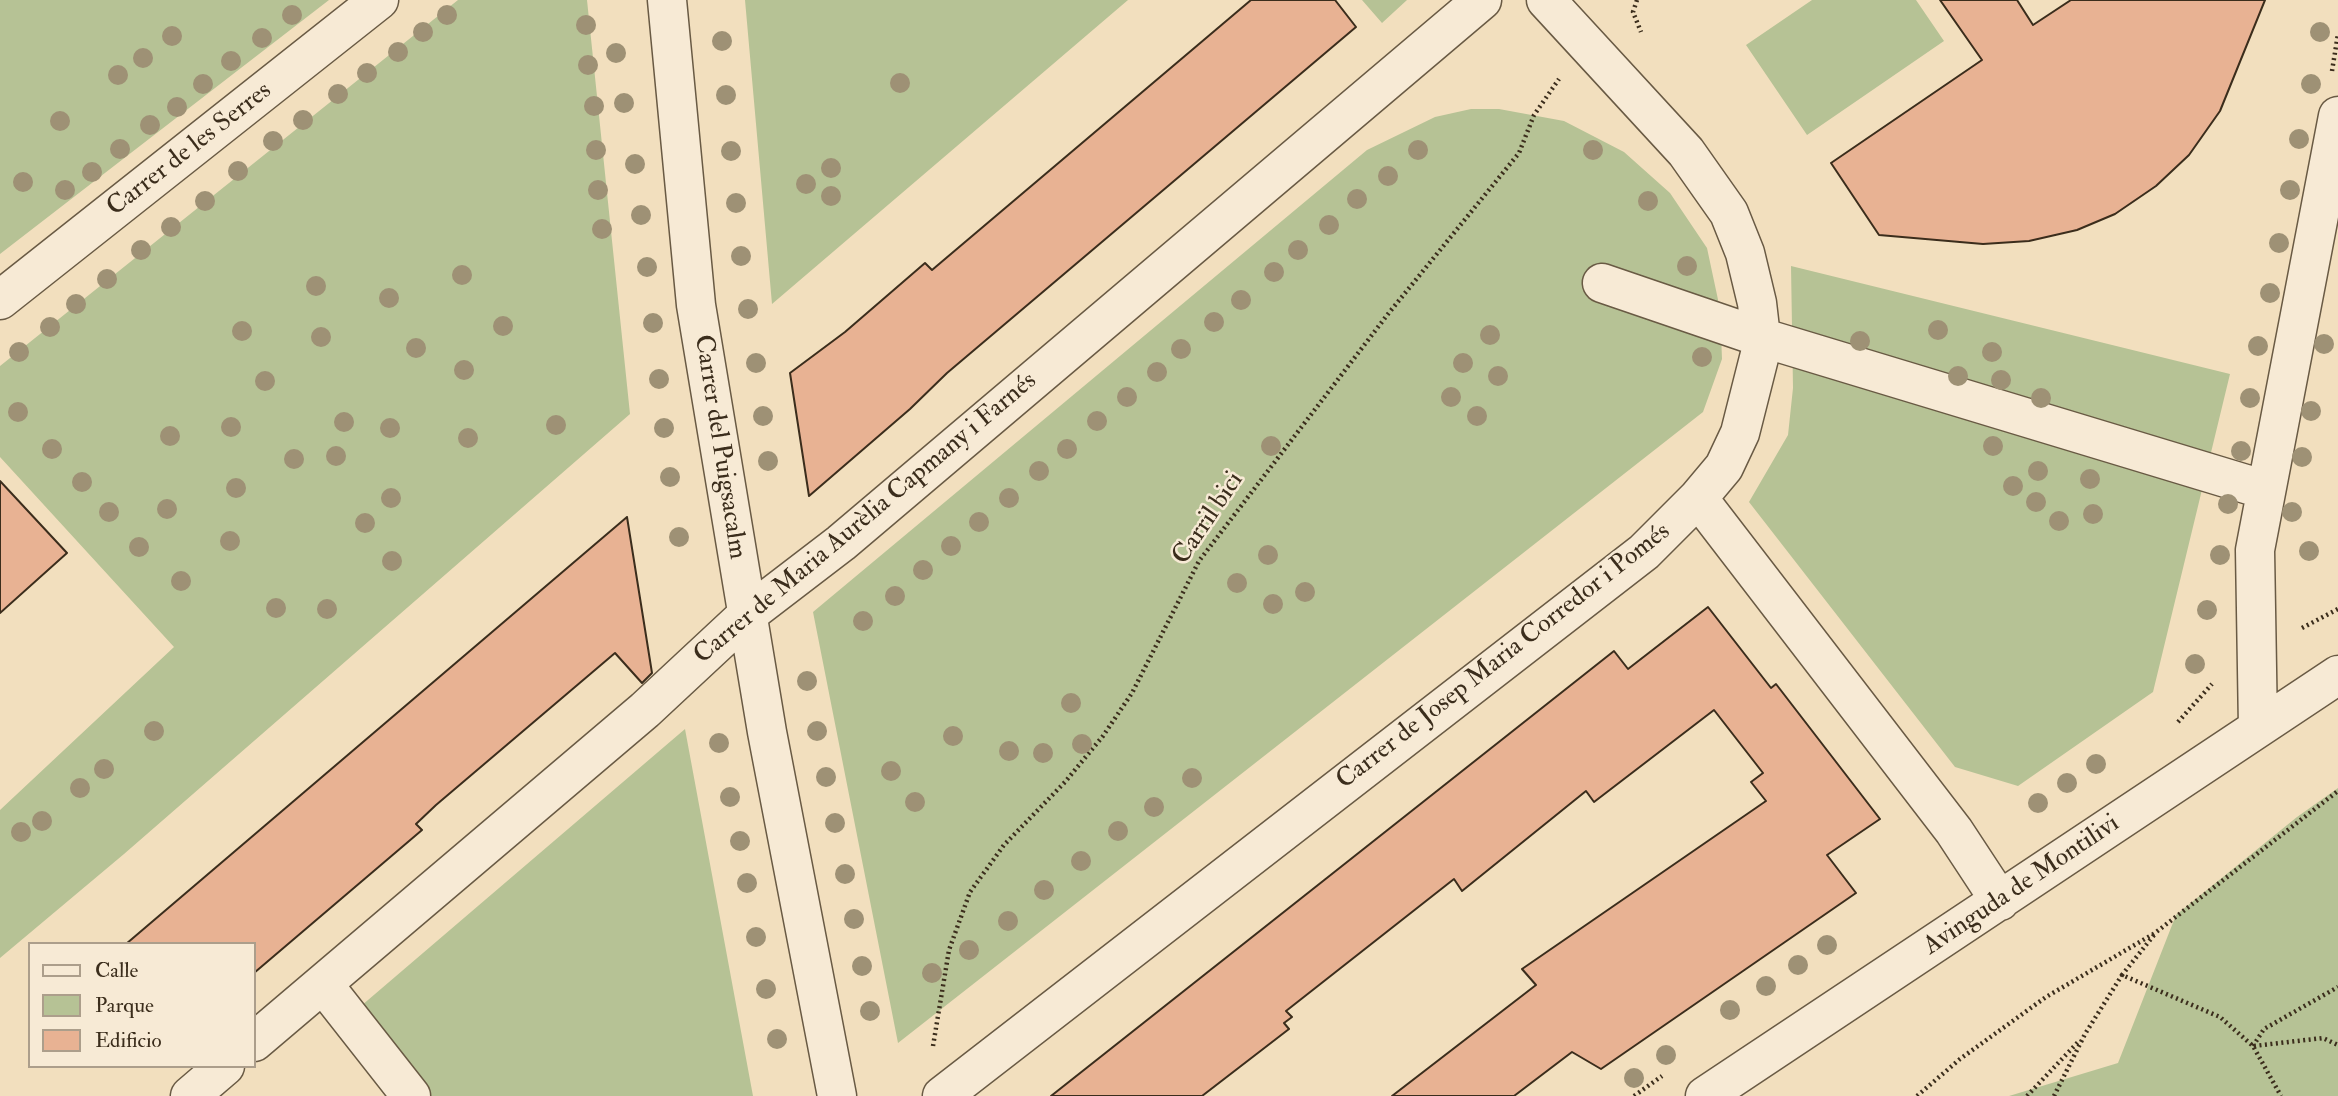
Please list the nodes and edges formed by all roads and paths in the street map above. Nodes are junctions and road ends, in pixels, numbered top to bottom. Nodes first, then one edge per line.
1 (379, 0) edge
2 (667, 0) edge
3 (1482, 0) edge
4 (1546, 0) edge
5 (1585, 45) junction
6 (2338, 116) edge
7 (1602, 283) dead end
8 (0, 300) edge
9 (1760, 337) junction
10 (2259, 488) dead end
11 (1699, 498) junction
12 (747, 615) junction
13 (2338, 674) edge
14 (2258, 728) junction
15 (2338, 791) edge
16 (2000, 901) junction
17 (2155, 933) junction
18 (2122, 975) junction
19 (323, 984) junction
20 (2338, 987) edge
21 (2085, 1034) junction
22 (256, 1040) edge
23 (2338, 1045) edge
24 (2253, 1046) junction
25 (932, 1055) dead end
26 (223, 1068) edge
27 (190, 1096) edge
28 (411, 1096) edge
29 (837, 1096) edge
30 (942, 1096) edge
31 (1705, 1096) edge
32 (1917, 1096) edge
33 (2027, 1096) edge
34 (2054, 1096) edge
35 (2281, 1096) edge

1 - 8 street, Carrer de les Serres
2 - 12 street, Carrer del Puigsacalm
3 - 12 street, Carrer de Maria Aurèlia Capmany i Farnés
4 - 5 street, Carrer de Josep Maria Corredor i Pomés
5 - 9 street, Carrer de Josep Maria Corredor i Pomés
5 - 25 path, Carril bici
6 - 14 street
7 - 9 street
9 - 10 street
9 - 11 street, Carrer de Josep Maria Corredor i Pomés
11 - 16 street
11 - 30 street, Carrer de Josep Maria Corredor i Pomés
12 - 19 street, Carrer de Maria Aurèlia Capmany i Farnés
12 - 29 street, Carrer del Puigsacalm
13 - 14 street, Avinguda de Montilivi
14 - 16 street, Avinguda de Montilivi
15 - 17 path
16 - 31 street, Avinguda de Montilivi
17 - 18 path
17 - 32 path
18 - 21 path
18 - 24 path
19 - 22 street, Carrer de Maria Aurèlia Capmany i Farnés
19 - 28 street
20 - 24 path
21 - 33 path
21 - 34 path
23 - 24 path
24 - 35 path
26 - 27 street

